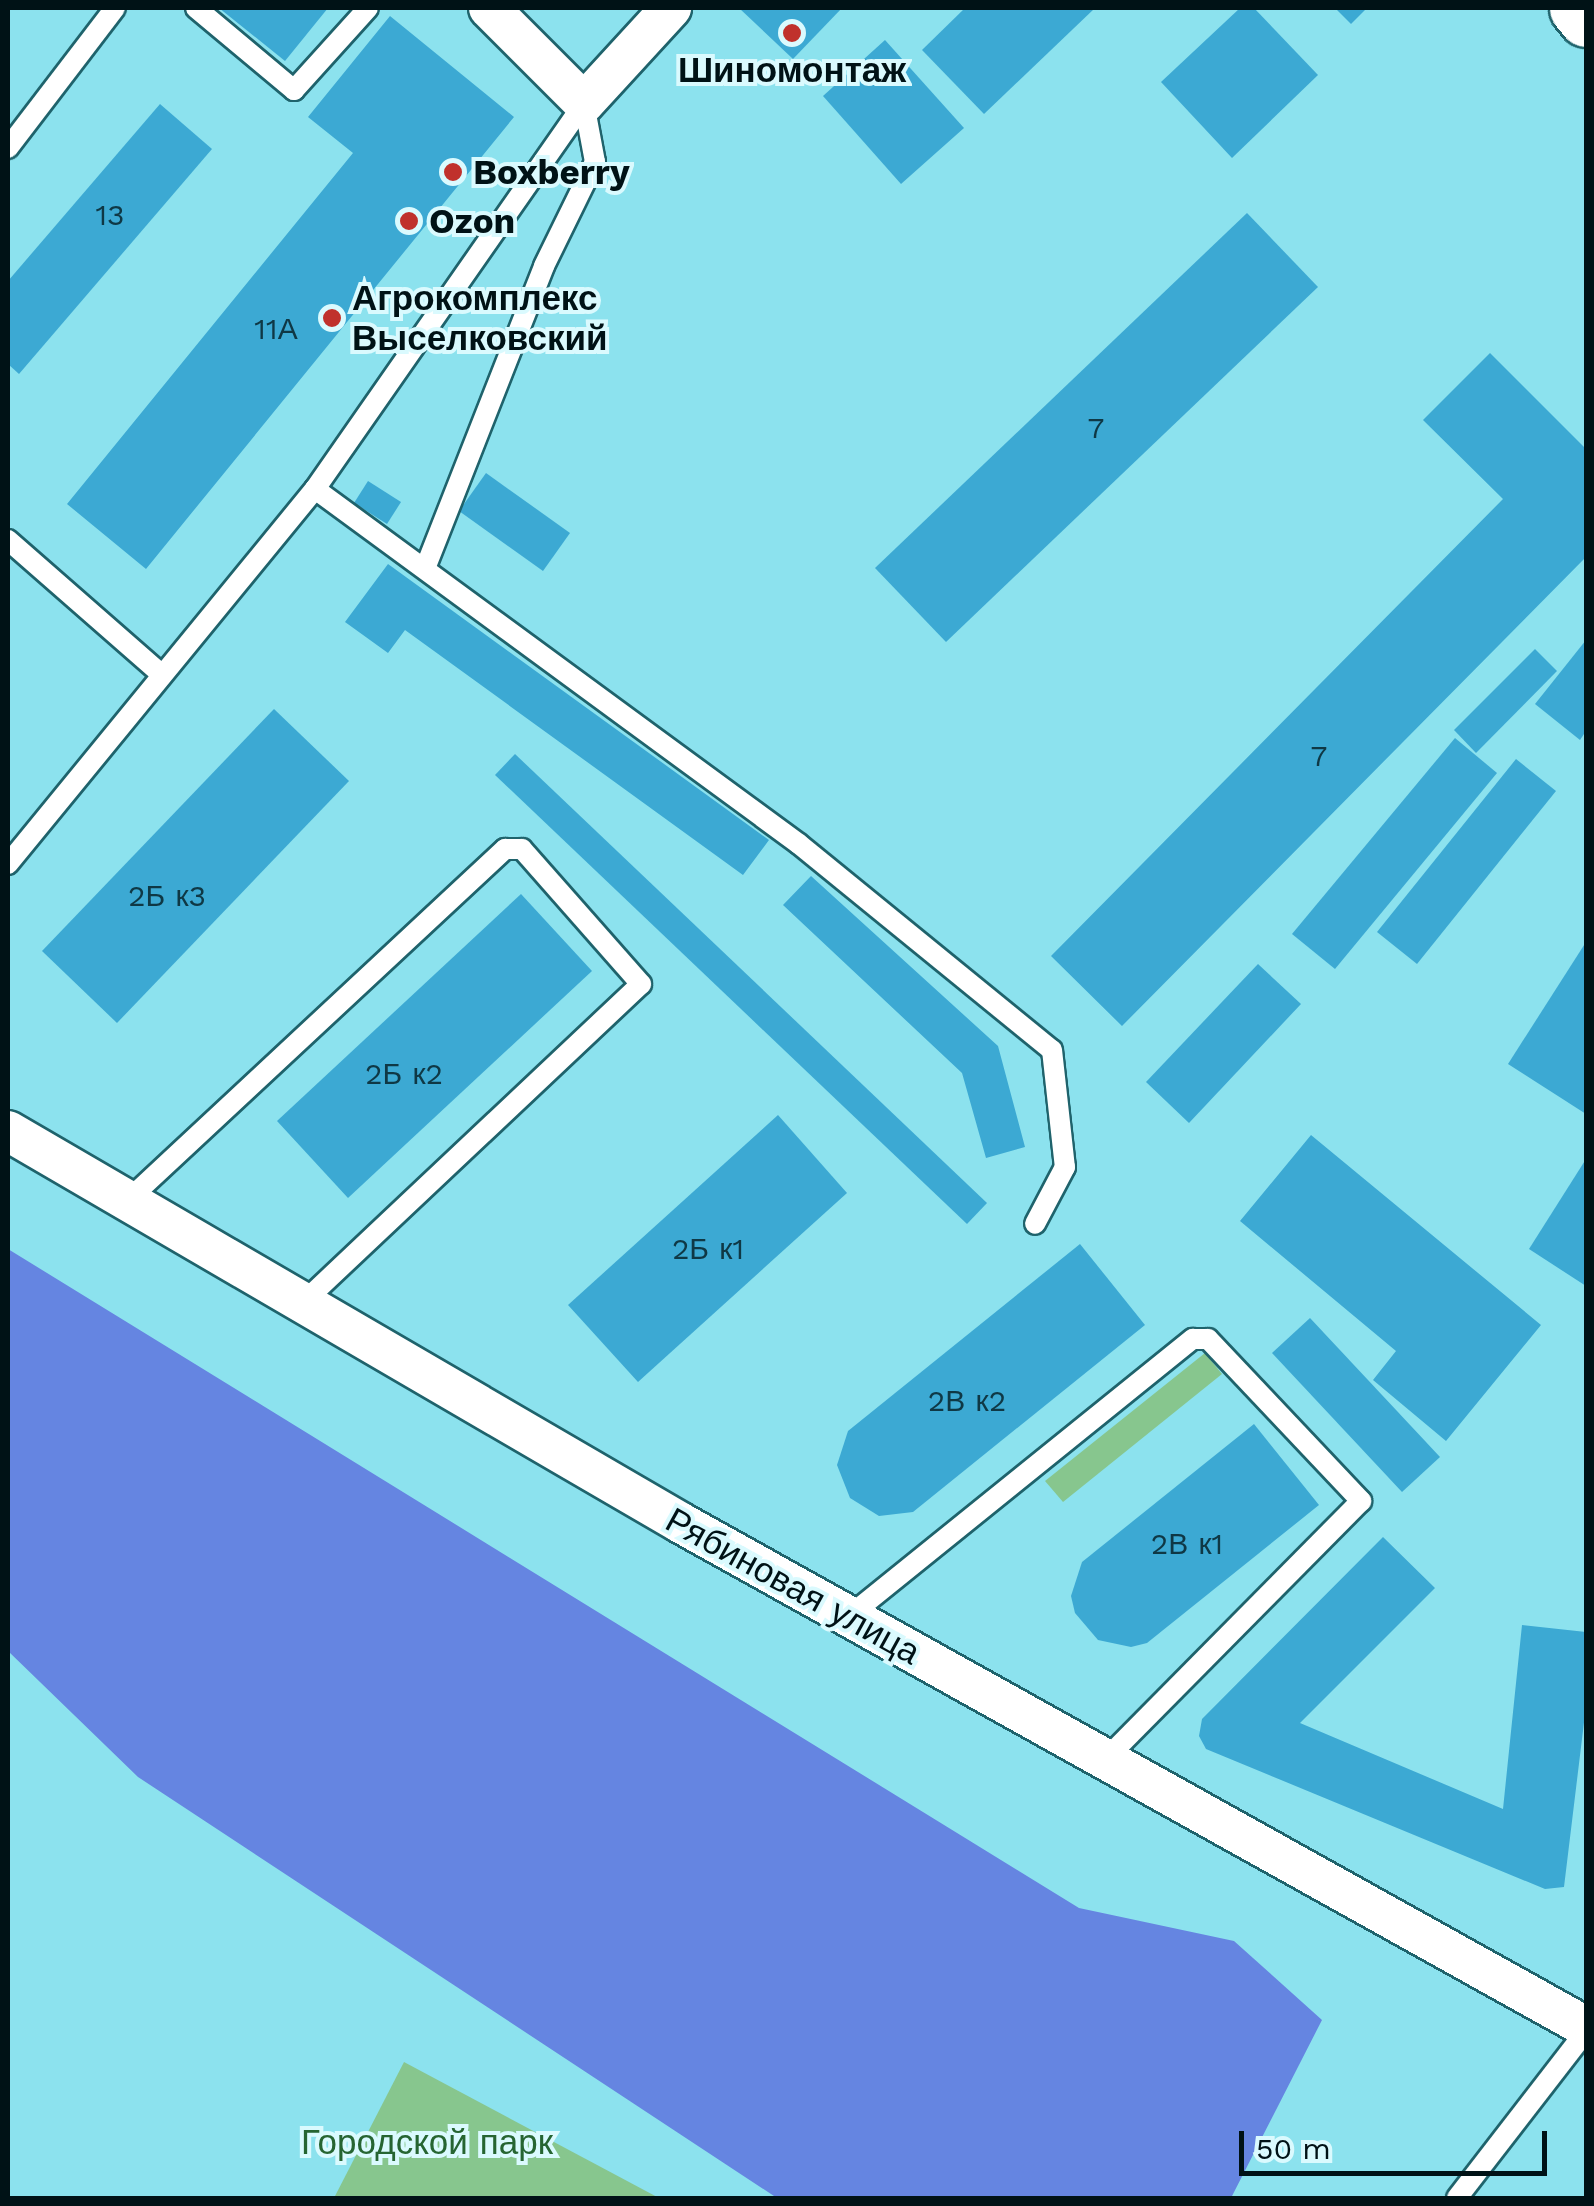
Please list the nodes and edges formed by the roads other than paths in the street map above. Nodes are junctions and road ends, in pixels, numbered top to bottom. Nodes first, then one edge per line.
1 (115, 8) edge
2 (196, 8) edge
3 (368, 8) edge
4 (488, 8) edge
5 (671, 8) edge
6 (1578, 8) edge
7 (1586, 19) edge
8 (584, 103) junction
9 (8, 148) edge
10 (316, 489) junction
11 (8, 540) edge
12 (426, 566) junction
13 (162, 674) junction
14 (8, 864) edge
15 (8, 1131) edge
16 (127, 1201) junction
17 (1035, 1224) dead end
18 (303, 1303) junction
19 (848, 1616) junction
20 (1104, 1761) junction
21 (1586, 2029) edge
22 (1457, 2198) edge

1 - 9 lane
2 - 3 lane
4 - 8 street
5 - 8 street
6 - 7 street
8 - 10 lane
8 - 12 lane
10 - 12 lane
10 - 13 lane
11 - 13 lane
12 - 17 lane
13 - 14 lane
15 - 16 street, Рябиновая улица
16 - 18 street, Рябиновая улица
16 - 18 lane
18 - 19 street, Рябиновая улица
19 - 20 street, Рябиновая улица
19 - 20 lane
20 - 21 street, Рябиновая улица
21 - 22 lane

